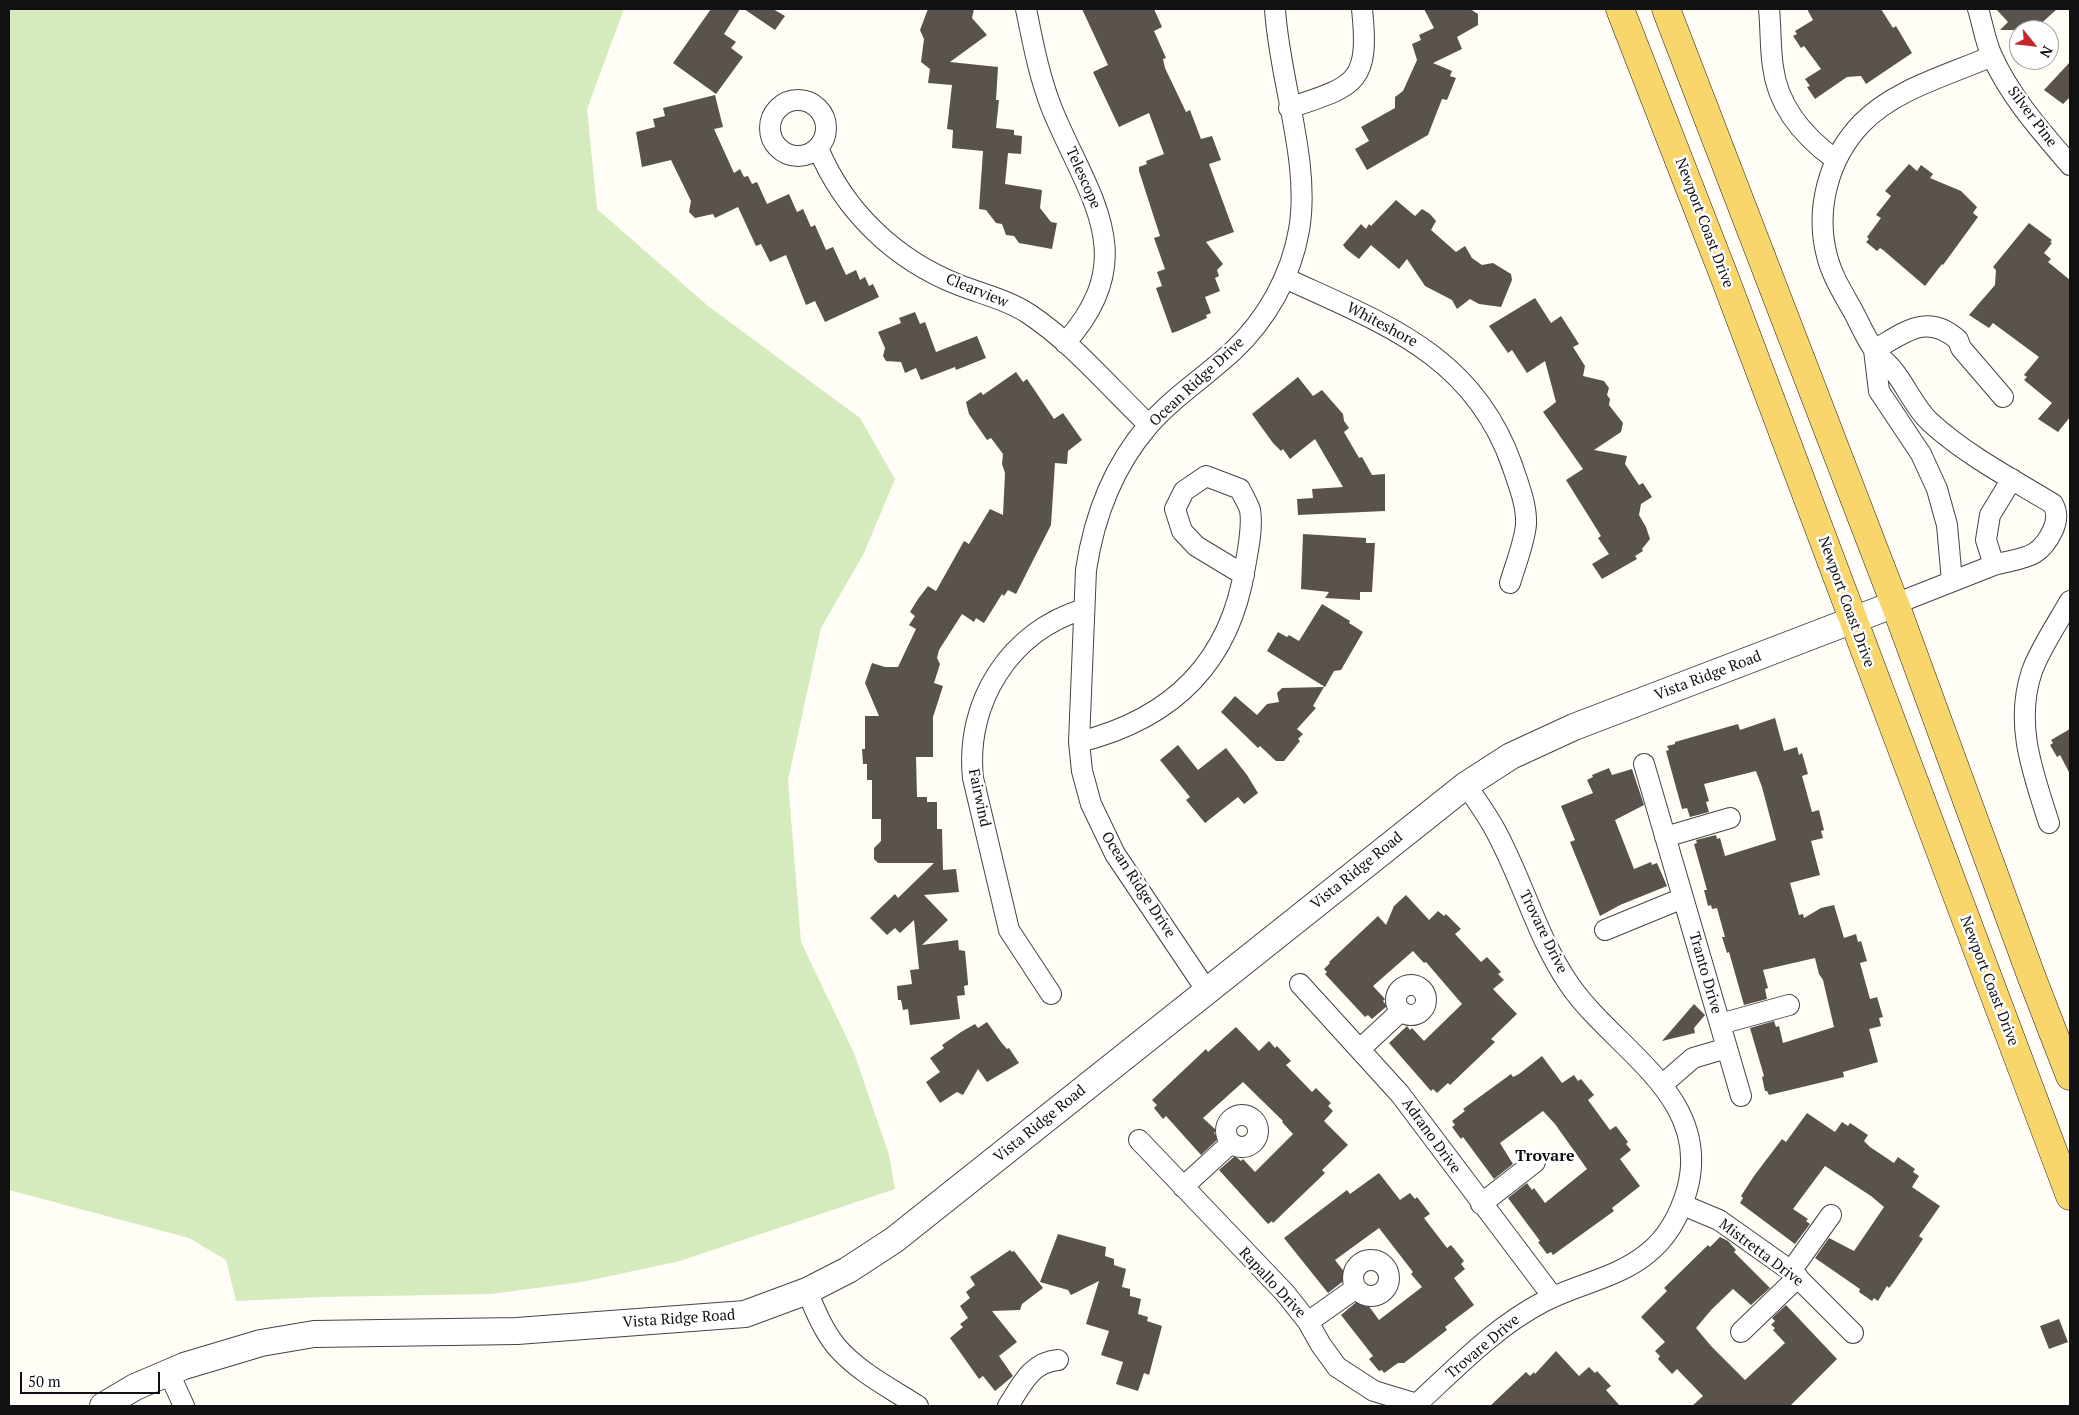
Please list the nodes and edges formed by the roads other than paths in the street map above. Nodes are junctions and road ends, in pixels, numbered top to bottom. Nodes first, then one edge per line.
1 (1026, 9) edge
2 (1275, 9) edge
3 (1362, 9) edge
4 (1620, 9) edge
5 (1666, 9) edge
6 (1769, 9) edge
7 (1978, 9) edge
8 (1992, 56) junction
9 (1290, 108) junction
10 (818, 148) dead end
11 (1836, 160) junction
12 (2070, 166) edge
13 (1285, 278) junction
14 (1065, 343) junction
15 (1874, 350) junction
16 (2003, 397) dead end
17 (1149, 425) junction
18 (2012, 479) junction
19 (1994, 565) junction
20 (1244, 575) junction
21 (1952, 581) junction
22 (1510, 582) dead end
23 (2070, 601) edge
24 (1895, 604) junction
25 (1084, 609) junction
26 (1853, 621) junction
27 (1079, 742) junction
28 (1644, 764) dead end
29 (1466, 784) junction
30 (1730, 818) dead end
31 (2049, 823) dead end
32 (1665, 837) junction
33 (1683, 898) junction
34 (1605, 930) dead end
35 (1300, 984) dead end
36 (1207, 991) junction
37 (1051, 994) dead end
38 (1790, 1005) dead end
39 (1401, 1011) dead end
40 (1720, 1024) junction
41 (1726, 1048) junction
42 (1360, 1049) junction
43 (2070, 1076) edge
44 (1663, 1084) junction
45 (1741, 1096) dead end
46 (1139, 1140) dead end
47 (1231, 1143) dead end
48 (1535, 1162) dead end
49 (1183, 1187) junction
50 (2070, 1196) edge
51 (1481, 1204) junction
52 (1683, 1205) junction
53 (1831, 1215) dead end
54 (1794, 1274) junction
55 (1356, 1288) dead end
56 (806, 1291) junction
57 (1553, 1297) junction
58 (1308, 1322) junction
59 (1741, 1332) dead end
60 (1854, 1333) dead end
61 (1058, 1360) dead end
62 (169, 1373) junction
63 (1418, 1405) edge
64 (103, 1406) edge
65 (184, 1406) edge
66 (918, 1406) edge
67 (1008, 1406) edge

1 - 14 street, Telescope
2 - 9 street, Ocean Ridge Drive
3 - 9 street
4 - 26 main road, Newport Coast Drive
5 - 24 main road
6 - 11 street
7 - 8 street, Silver Pine
8 - 11 street
8 - 12 street, Silver Pine
9 - 13 street, Ocean Ridge Drive
10 - 14 street, Clearview
11 - 15 street
13 - 17 street, Ocean Ridge Drive
13 - 22 street, Whiteshore
14 - 17 street, Clearview
15 - 16 street
15 - 18 street
15 - 21 street
17 - 25 street, Ocean Ridge Drive
18 - 19 street
18 - 19 street
19 - 21 street
20 - 20 street
20 - 27 street
21 - 24 street
23 - 31 street
24 - 26 street, Vista Ridge Road
24 - 43 main road
25 - 27 street, Ocean Ridge Drive
25 - 37 street, Fairwind
26 - 29 street, Vista Ridge Road
26 - 50 main road, Newport Coast Drive
27 - 36 street, Ocean Ridge Drive
28 - 32 street, Tranto Drive
29 - 36 street, Vista Ridge Road
29 - 44 street, Trovare Drive
30 - 32 street
32 - 33 street, Tranto Drive
33 - 34 street
33 - 40 street, Tranto Drive
35 - 42 street, Adrano Drive
36 - 56 street, Vista Ridge Road
38 - 40 street
39 - 42 street
40 - 41 street, Tranto Drive
41 - 44 street
41 - 45 street, Tranto Drive
42 - 51 street, Adrano Drive
44 - 52 street, Trovare Drive
46 - 49 street, Rapallo Drive
47 - 49 street
48 - 51 street
49 - 58 street, Rapallo Drive
51 - 57 street, Adrano Drive
52 - 54 street, Mistretta Drive
52 - 57 street, Trovare Drive
53 - 54 street
54 - 59 street
54 - 60 street, Mistretta Drive
55 - 58 street
56 - 62 street, Vista Ridge Road
56 - 66 street
57 - 63 street, Trovare Drive
58 - 63 street, Rapallo Drive
61 - 67 street
62 - 64 street, Vista Ridge Road
62 - 65 street

